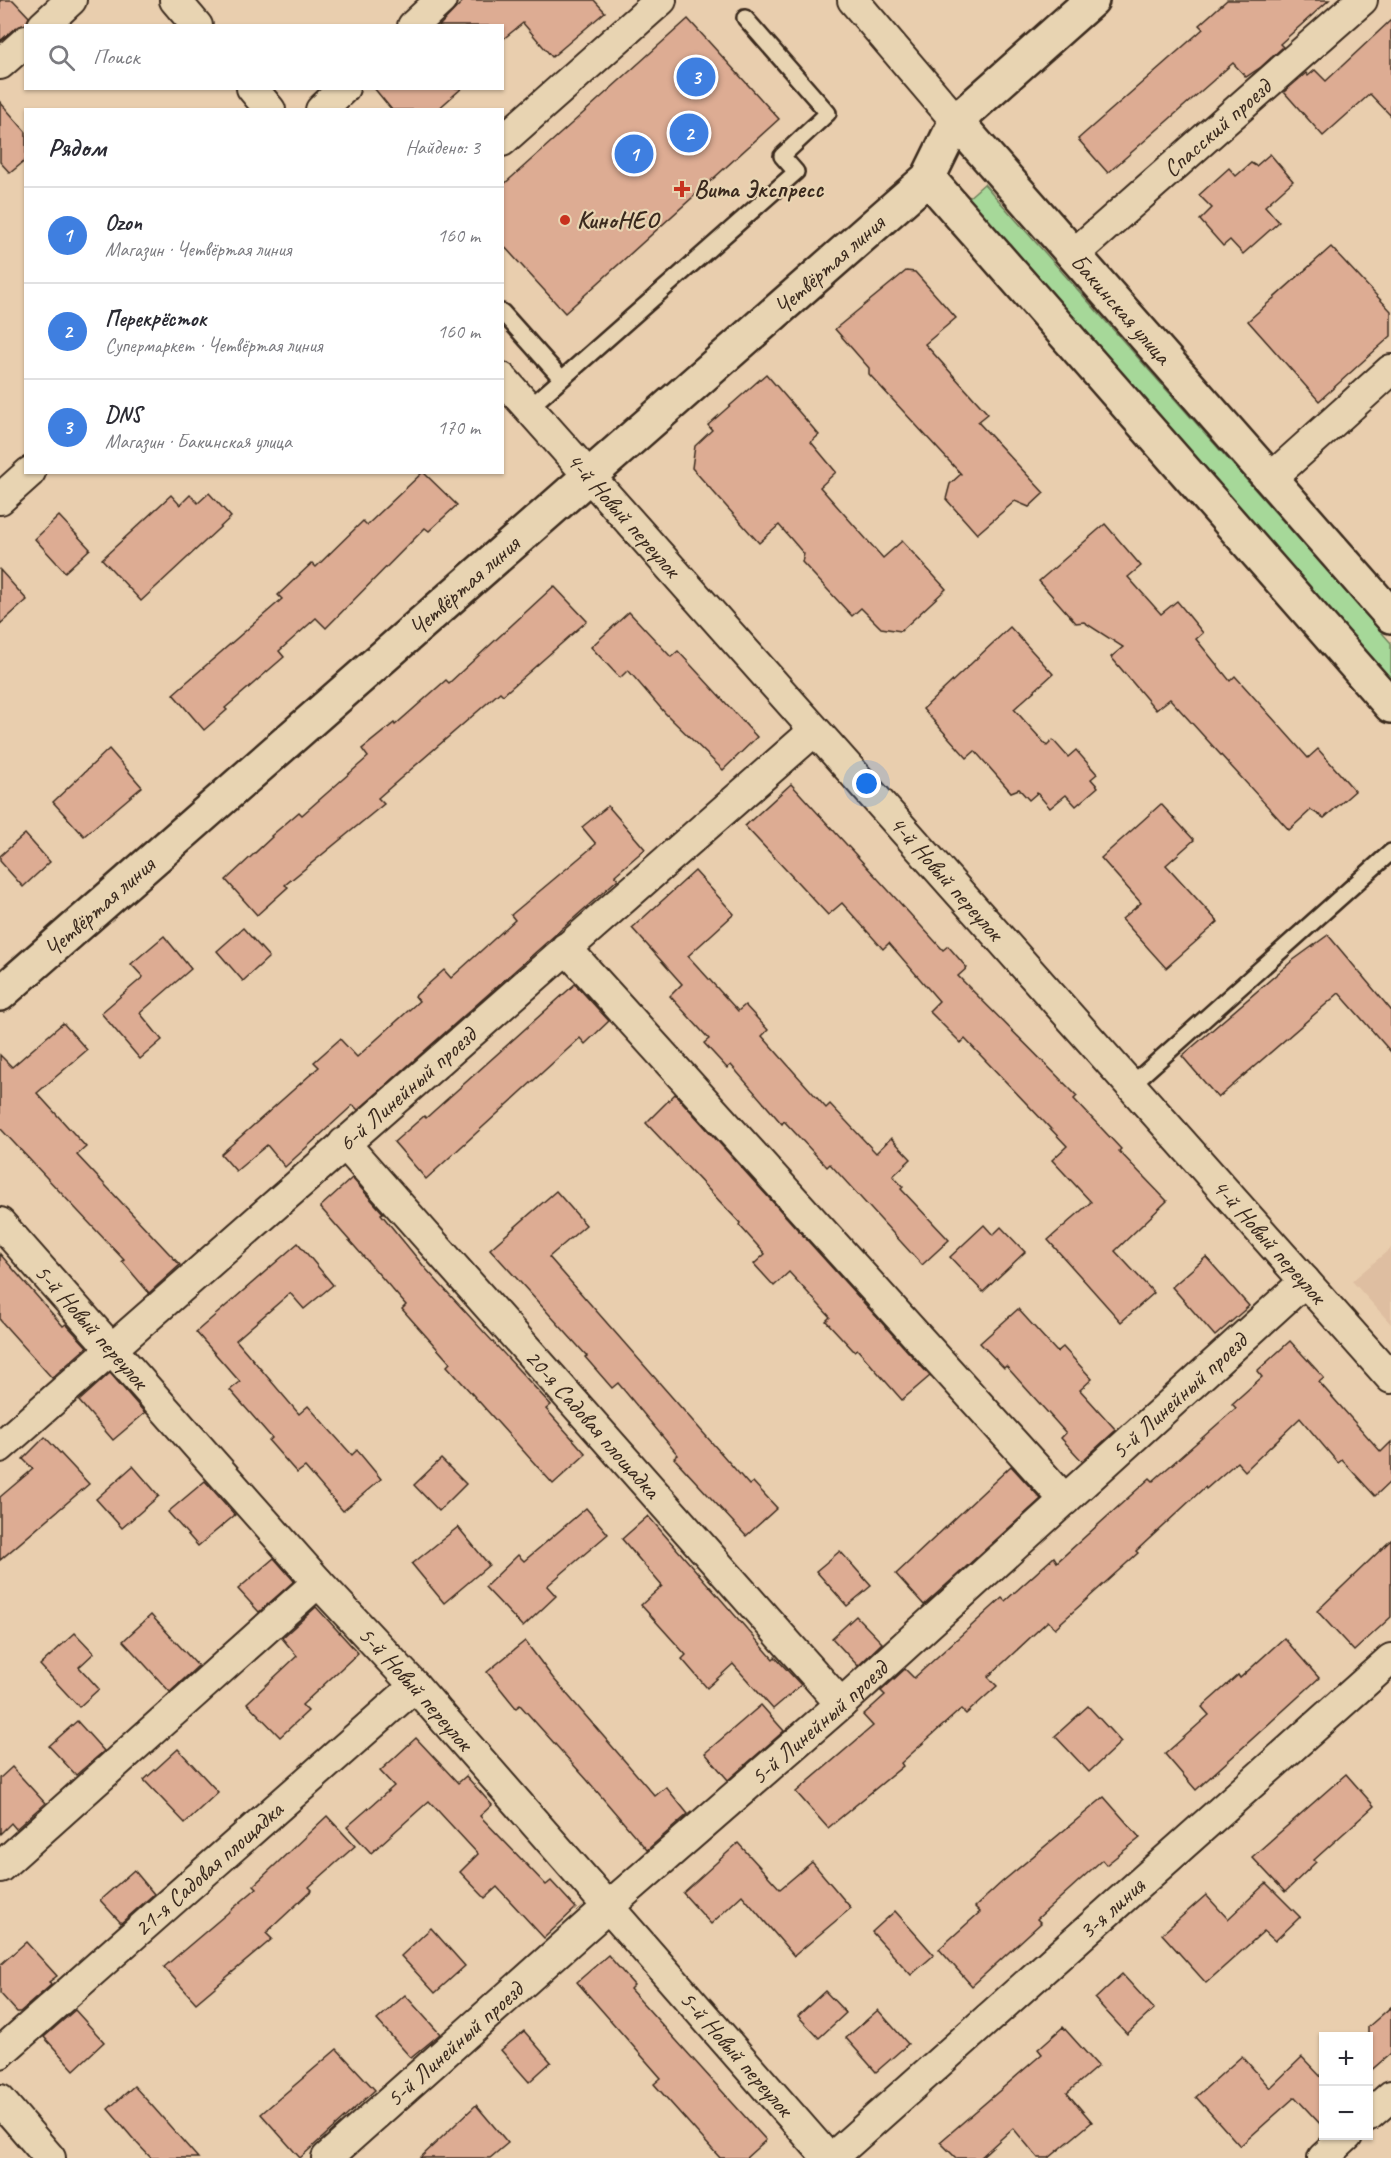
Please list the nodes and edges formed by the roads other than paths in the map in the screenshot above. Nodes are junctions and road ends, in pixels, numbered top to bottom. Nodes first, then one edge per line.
1 (72, 0) edge
2 (175, 0) edge
3 (441, 0) edge
4 (662, 0) edge
5 (853, 0) edge
6 (1092, 0) edge
7 (1362, 0) edge
8 (745, 18) dead end
9 (45, 24) edge
10 (195, 24) edge
11 (415, 24) edge
12 (24, 43) edge
13 (0, 64) edge
14 (254, 90) edge
15 (342, 90) edge
16 (268, 108) edge
17 (323, 108) edge
18 (956, 121) junction
19 (504, 139) edge
20 (928, 178) junction
21 (1072, 255) junction
22 (504, 314) edge
23 (1391, 370) edge
24 (561, 378) junction
25 (504, 380) edge
26 (529, 408) junction
27 (28, 474) edge
28 (588, 477) junction
29 (1270, 479) junction
30 (0, 499) edge
31 (1391, 616) edge
32 (1391, 706) edge
33 (814, 731) junction
34 (1391, 852) edge
35 (566, 948) junction
36 (0, 994) edge
37 (1130, 1086) junction
38 (344, 1143) junction
39 (0, 1223) edge
40 (1305, 1281) junction
41 (110, 1348) junction
42 (1391, 1378) edge
43 (0, 1447) edge
44 (1065, 1500) junction
45 (318, 1582) junction
46 (1391, 1659) edge
47 (415, 1686) junction
48 (841, 1704) junction
49 (0, 1867) edge
50 (609, 1906) junction
51 (0, 2053) edge
52 (1391, 2096) edge
53 (0, 2100) edge
54 (1373, 2112) edge
55 (1343, 2140) edge
56 (840, 2155) edge
57 (50, 2158) edge
58 (327, 2158) edge
59 (1323, 2158) edge

1 - 9 street
2 - 10 street
3 - 11 street
4 - 19 street
5 - 18 street, Бакинская улица
6 - 18 street
7 - 21 street, Спасский проезд
8 - 24 lane
12 - 13 street
14 - 16 street
15 - 17 street
18 - 20 street
18 - 21 street, Бакинская улица
20 - 28 street, Четвёртая линия
20 - 32 street
21 - 29 street, Бакинская улица
22 - 24 lane
23 - 29 street
24 - 26 lane
25 - 26 street, 4-й Новый переулок
26 - 28 street, 4-й Новый переулок
27 - 30 street
28 - 33 street, 4-й Новый переулок
28 - 36 street, Четвёртая линия
29 - 31 street, Бакинская улица
33 - 35 street, 6-й Линейный проезд
33 - 37 street, 4-й Новый переулок
34 - 37 lane
35 - 38 street, 6-й Линейный проезд
35 - 44 street
37 - 40 street, 4-й Новый переулок
38 - 41 street, 6-й Линейный проезд
38 - 48 street, 20-я Садовая площадка
39 - 41 street, 5-й Новый переулок
40 - 42 street, 4-й Новый переулок
40 - 44 street, 5-й Линейный проезд
41 - 43 street, 6-й Линейный проезд
41 - 45 street, 5-й Новый переулок
44 - 48 street, 5-й Линейный проезд
45 - 47 street, 5-й Новый переулок
45 - 49 street
46 - 56 street, 3-я линия
47 - 50 street, 5-й Новый переулок
47 - 51 street, 21-я Садовая площадка
48 - 50 street, 5-й Линейный проезд
50 - 56 street, 5-й Новый переулок
50 - 58 street, 5-й Линейный проезд
52 - 54 street
53 - 57 street
55 - 59 street

